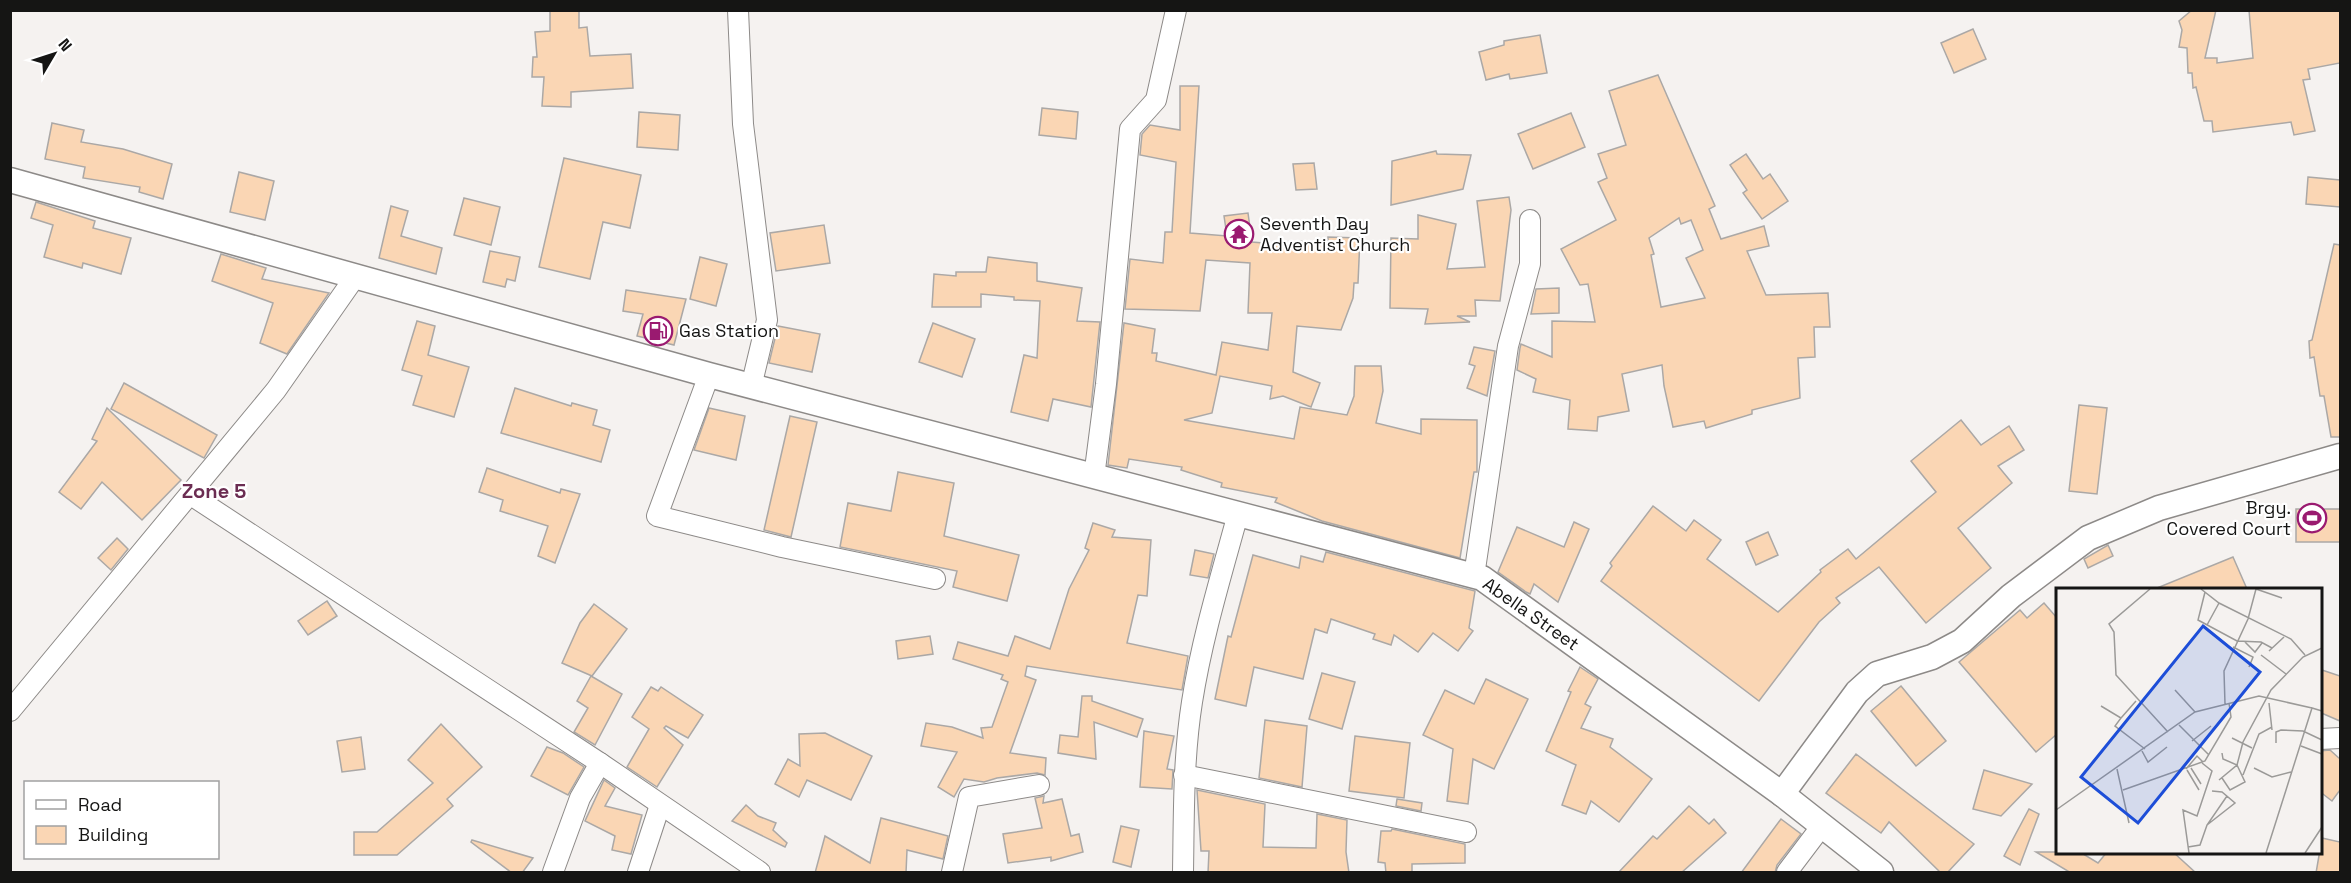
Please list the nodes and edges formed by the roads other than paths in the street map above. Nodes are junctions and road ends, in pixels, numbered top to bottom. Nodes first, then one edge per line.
1 (738, 10) edge
2 (1176, 10) edge
3 (10, 180) edge
4 (1530, 220) dead end
5 (355, 277) junction
6 (709, 375) junction
7 (751, 387) junction
8 (2340, 456) edge
9 (1094, 477) junction
10 (191, 495) junction
11 (1238, 514) junction
12 (1474, 576) junction
13 (935, 579) dead end
14 (10, 711) edge
15 (2340, 738) edge
16 (2321, 739) edge
17 (600, 763) junction
18 (1184, 775) junction
19 (1039, 785) dead end
20 (1782, 794) junction
21 (660, 805) junction
22 (1821, 827) junction
23 (1466, 832) dead end
24 (553, 873) edge
25 (638, 873) edge
26 (760, 873) edge
27 (952, 873) edge
28 (1183, 873) edge
29 (1787, 873) edge
30 (1881, 873) edge

1 - 7 street
2 - 9 street
3 - 5 street, Abella Street
4 - 12 street
5 - 6 street, Abella Street
5 - 10 street
6 - 7 street, Abella Street
6 - 13 street
7 - 9 street, Abella Street
8 - 20 street
9 - 11 street, Abella Street
10 - 14 street
10 - 17 street
11 - 12 street, Abella Street
11 - 18 street
12 - 20 street, Abella Street
15 - 16 street
17 - 21 street
17 - 24 street
18 - 23 street
18 - 28 street
19 - 27 street
20 - 22 street, Abella Street
21 - 25 street
21 - 26 street
22 - 29 street
22 - 30 street, Abella Street

